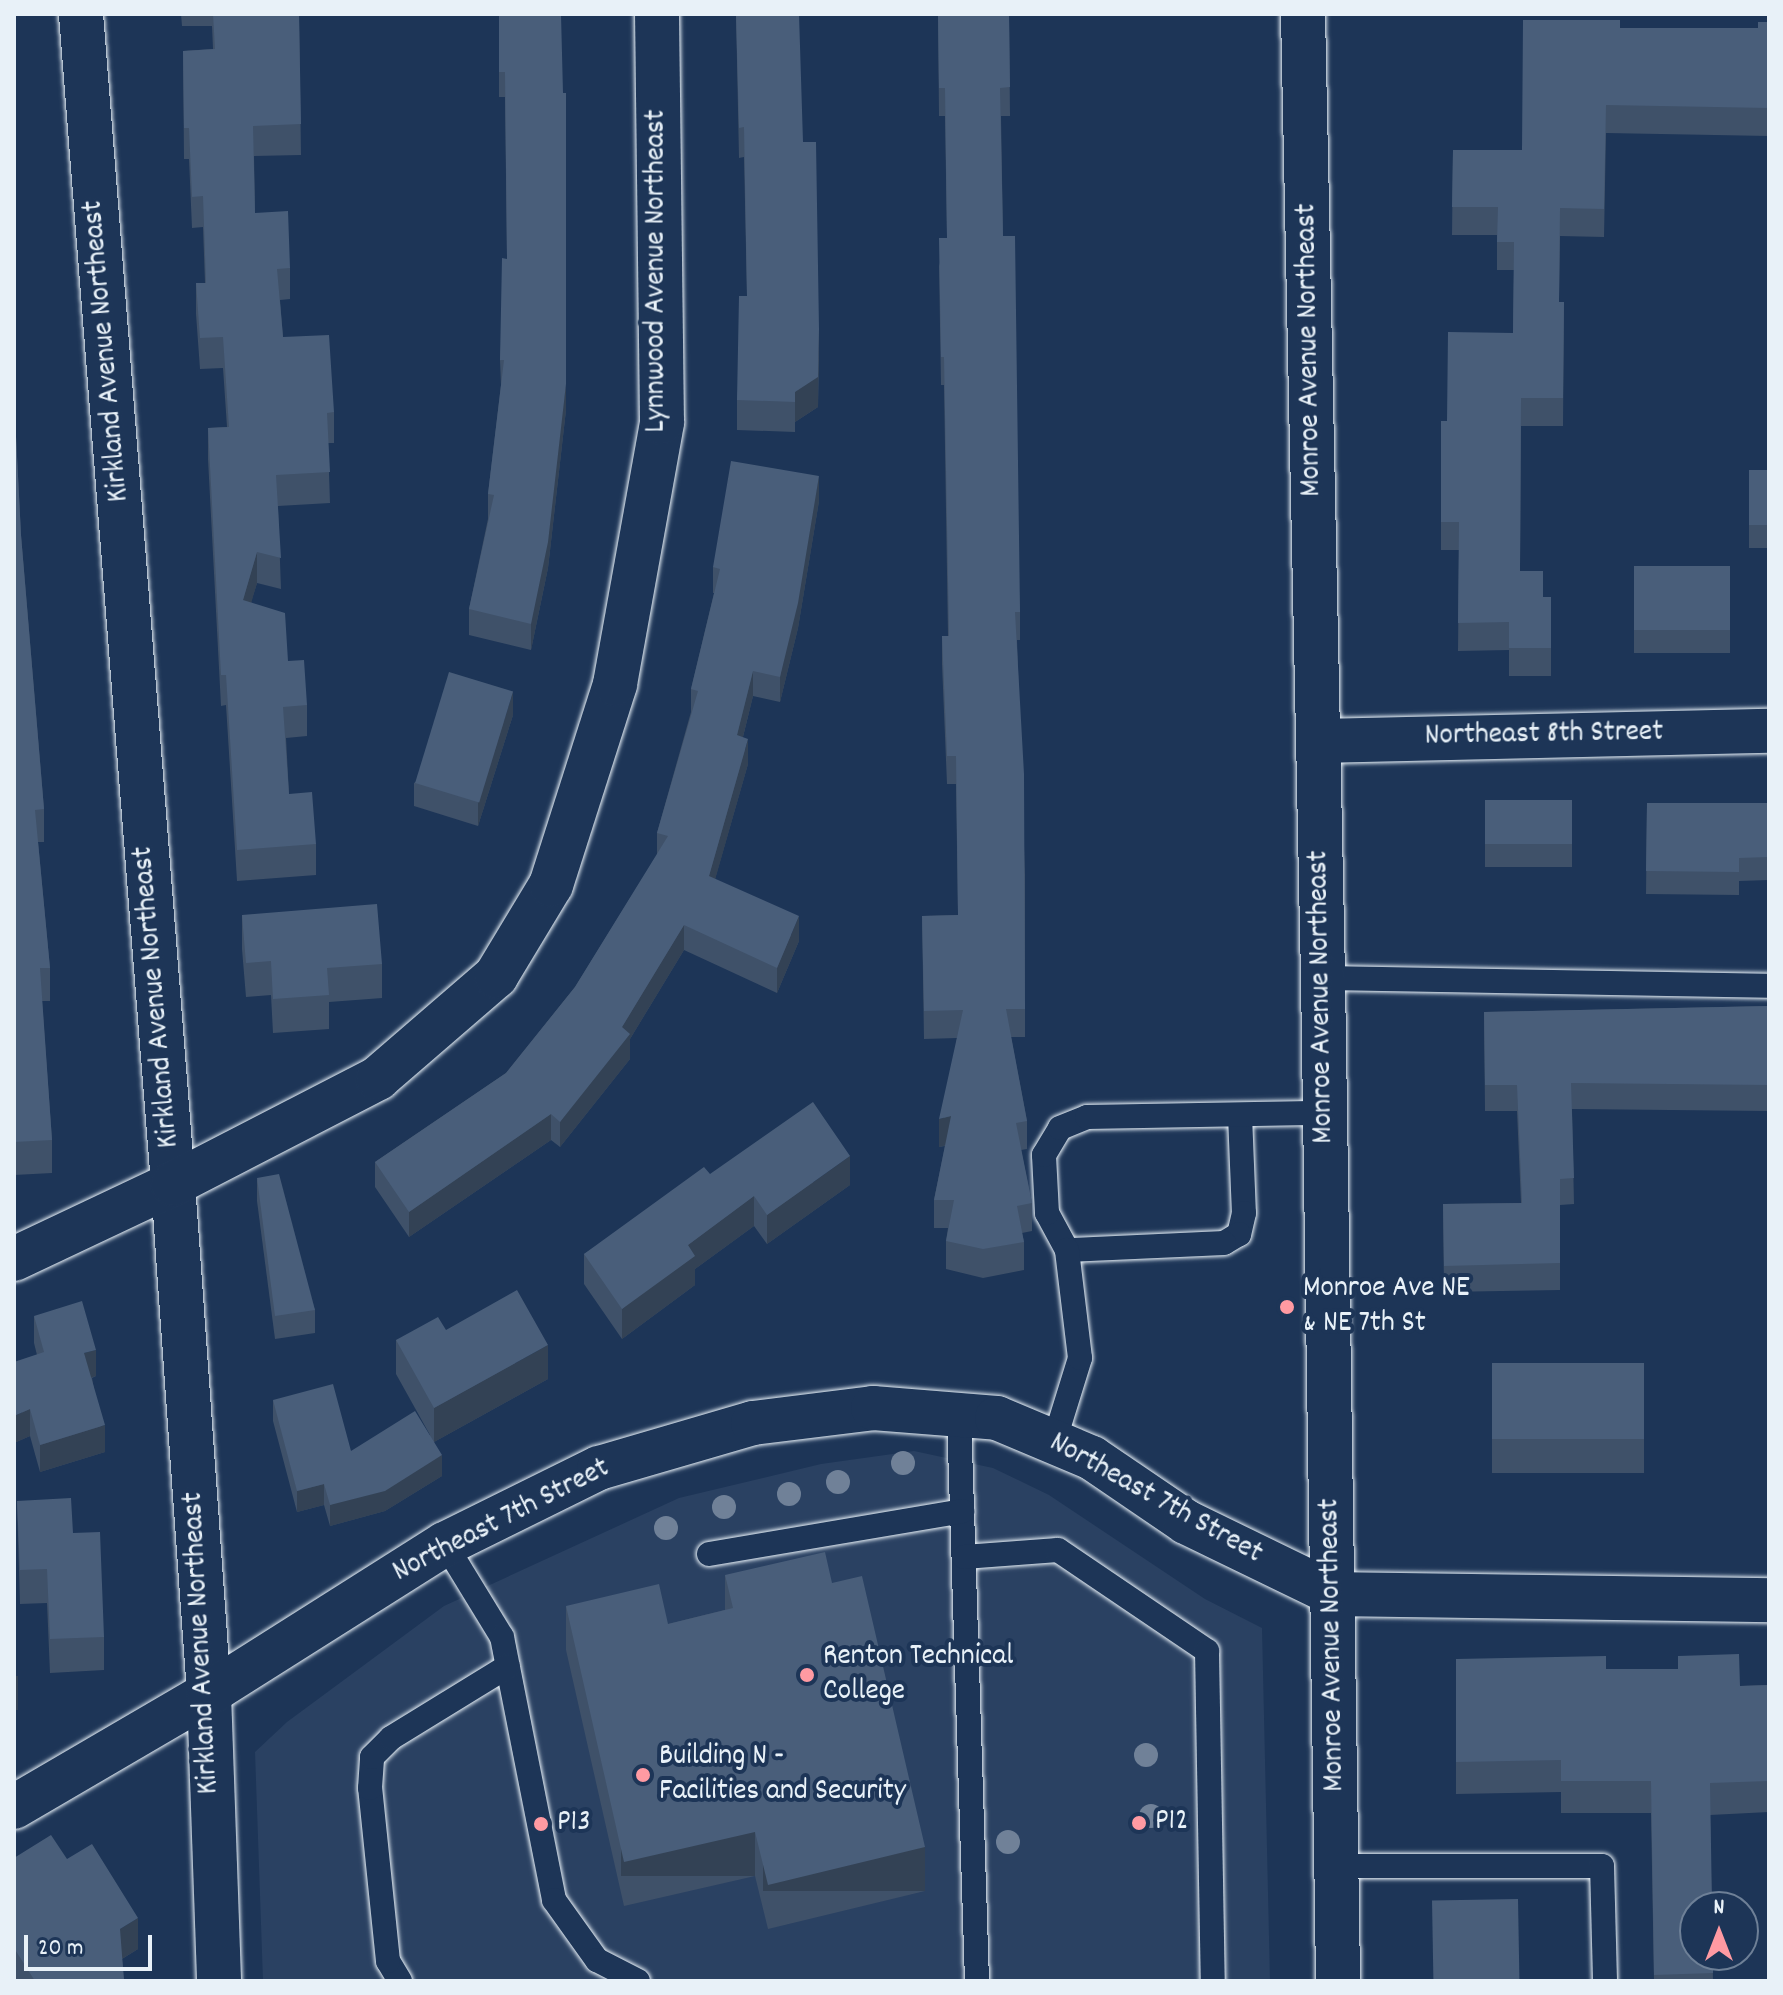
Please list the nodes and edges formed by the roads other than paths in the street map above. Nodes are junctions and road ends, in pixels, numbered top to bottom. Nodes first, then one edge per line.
1 (81, 14) edge
2 (657, 14) edge
3 (1303, 14) edge
4 (1769, 731) edge
5 (1319, 741) junction
6 (1323, 978) junction
7 (1769, 986) edge
8 (1325, 1113) junction
9 (1240, 1115) junction
10 (173, 1184) junction
11 (1067, 1250) junction
12 (14, 1259) edge
13 (959, 1415) junction
14 (1054, 1442) junction
15 (962, 1511) junction
16 (445, 1544) junction
17 (709, 1554) dead end
18 (964, 1557) junction
19 (1334, 1594) junction
20 (1769, 1600) edge
21 (508, 1666) junction
22 (209, 1693) junction
23 (14, 1807) edge
24 (1337, 1866) junction
25 (219, 1981) edge
26 (400, 1981) edge
27 (638, 1981) edge
28 (977, 1981) edge
29 (1213, 1981) edge
30 (1338, 1981) edge
31 (1605, 1981) edge

1 - 10 street, Kirkland Avenue Northeast
2 - 10 street, Lynnwood Avenue Northeast
3 - 5 street, Monroe Avenue Northeast
4 - 5 street, Northeast 8th Street
5 - 6 street, Monroe Avenue Northeast
6 - 7 lane
6 - 8 street, Monroe Avenue Northeast
8 - 9 lane
8 - 19 street, Monroe Avenue Northeast
9 - 11 lane
9 - 11 lane
10 - 12 street
10 - 22 street, Kirkland Avenue Northeast
11 - 14 lane
13 - 14 street, Northeast 7th Street
13 - 15 lane
13 - 16 street, Northeast 7th Street
14 - 19 street, Northeast 7th Street
15 - 17 lane
15 - 18 lane
16 - 21 lane
16 - 22 street, Northeast 7th Street
18 - 28 lane
18 - 29 lane
19 - 20 street, Northeast 7th Street
19 - 24 street, Monroe Avenue Northeast
21 - 26 lane
21 - 27 lane
22 - 23 street, Northeast 7th Street
22 - 25 street, Kirkland Avenue Northeast
24 - 30 street, Monroe Avenue Northeast
24 - 31 lane

